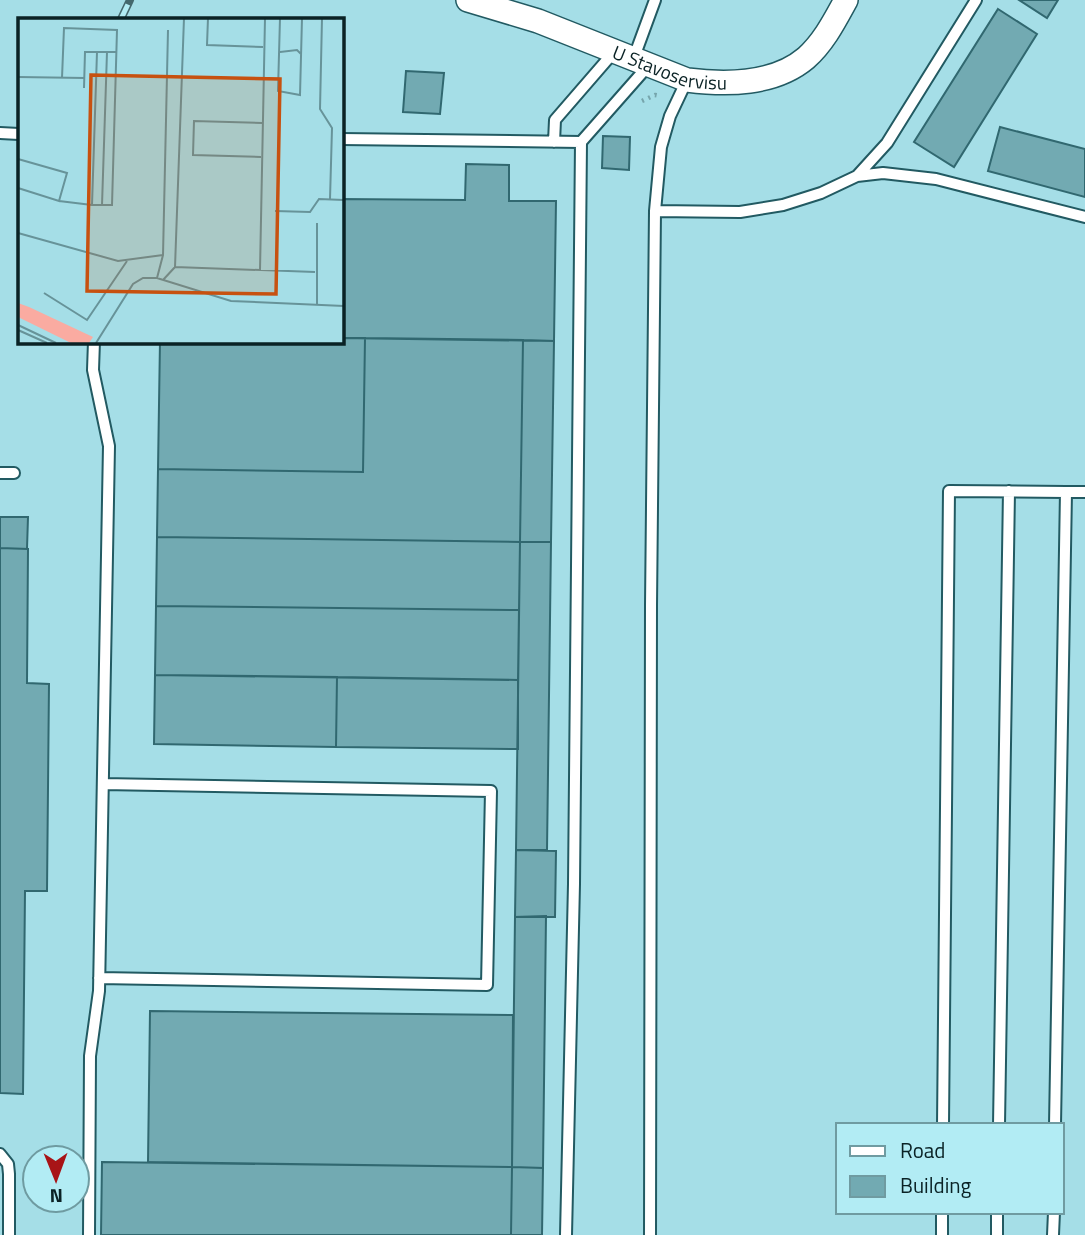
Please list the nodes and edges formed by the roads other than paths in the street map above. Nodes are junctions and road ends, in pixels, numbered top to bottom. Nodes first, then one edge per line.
1 (468, 0) edge
2 (655, 0) edge
3 (846, 0) edge
4 (976, 0) edge
5 (631, 60) junction
6 (687, 80) junction
7 (0, 133) edge
8 (18, 134) edge
9 (343, 139) edge
10 (554, 142) junction
11 (581, 142) junction
12 (857, 176) junction
13 (655, 211) junction
14 (1085, 217) edge
15 (94, 343) edge
16 (0, 473) edge
17 (14, 473) dead end
18 (1009, 491) junction
19 (1066, 492) junction
20 (1085, 492) edge
21 (103, 784) junction
22 (99, 978) junction
23 (943, 1123) edge
24 (999, 1123) edge
25 (1055, 1123) edge
26 (0, 1154) edge
27 (942, 1214) edge
28 (997, 1214) edge
29 (1054, 1214) edge
30 (9, 1235) edge
31 (89, 1235) edge
32 (566, 1235) edge
33 (650, 1235) edge
34 (942, 1235) edge
35 (997, 1235) edge
36 (1053, 1235) edge

1 - 5 street, U Stavoservisu
2 - 5 lane
3 - 6 street, U Stavoservisu
4 - 12 lane
5 - 6 street, U Stavoservisu
5 - 10 lane
5 - 11 lane
6 - 13 lane
7 - 8 lane
9 - 10 lane
10 - 11 lane
11 - 32 lane
12 - 13 lane
12 - 14 lane
13 - 33 lane
15 - 21 lane
16 - 17 lane
18 - 19 lane
18 - 23 lane
18 - 24 lane
19 - 20 lane
19 - 25 lane
21 - 22 lane
21 - 22 lane
22 - 31 lane
26 - 30 lane
27 - 34 lane
28 - 35 lane
29 - 36 lane

